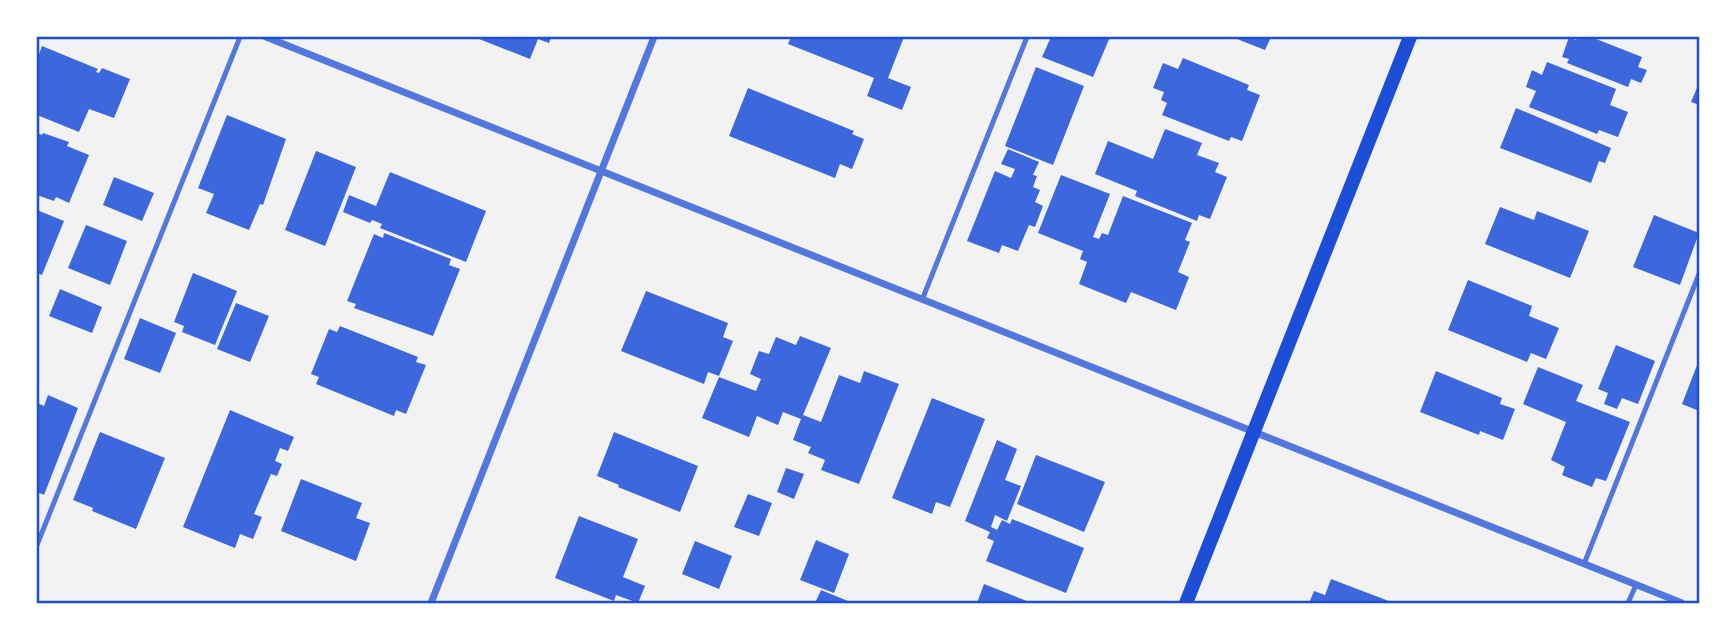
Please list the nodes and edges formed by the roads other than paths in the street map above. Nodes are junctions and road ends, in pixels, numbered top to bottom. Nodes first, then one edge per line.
1 (240, 37) edge
2 (269, 37) edge
3 (654, 37) edge
4 (1027, 37) edge
5 (1410, 37) edge
6 (600, 172) junction
7 (1699, 274) edge
8 (922, 300) junction
9 (1255, 433) junction
10 (37, 545) edge
11 (1584, 564) junction
12 (1636, 585) junction
13 (431, 603) edge
14 (1186, 603) edge
15 (1628, 603) edge
16 (1682, 603) edge

1 - 10 lane
2 - 6 street
3 - 6 street
4 - 8 lane
5 - 9 main road
6 - 8 street
6 - 13 street
7 - 11 lane
8 - 9 street
9 - 11 street
9 - 14 main road
11 - 12 street
12 - 15 lane
12 - 16 street

